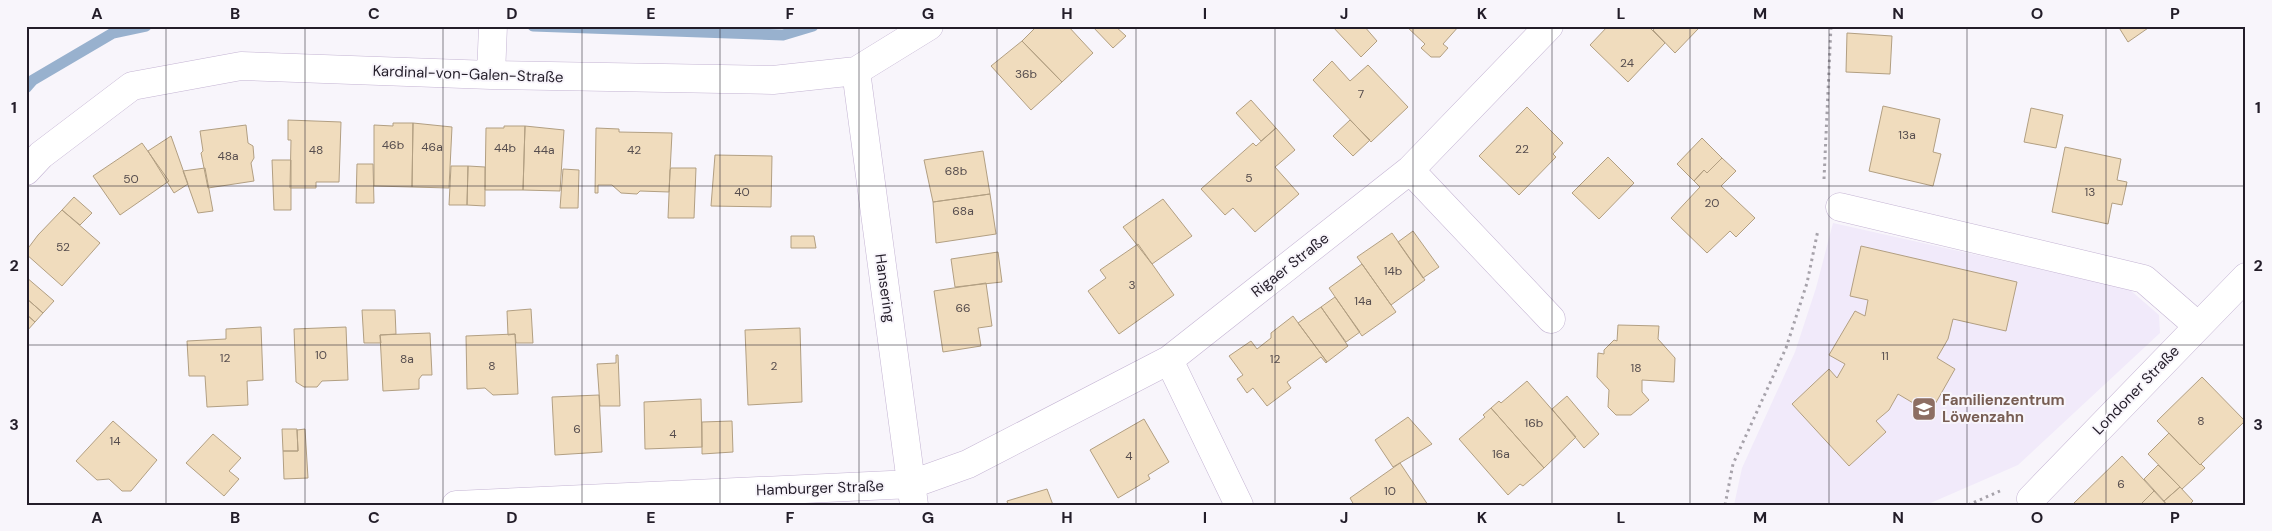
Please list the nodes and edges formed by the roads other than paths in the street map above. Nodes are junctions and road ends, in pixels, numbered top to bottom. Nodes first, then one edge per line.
1 (493, 26) edge
2 (929, 26) edge
3 (1549, 26) edge
4 (856, 71) junction
5 (491, 75) junction
6 (1410, 170) junction
7 (26, 171) edge
8 (1840, 207) dead end
9 (2246, 277) edge
10 (1551, 319) dead end
11 (2198, 326) junction
12 (1169, 360) junction
13 (913, 494) edge
14 (580, 502) edge
15 (456, 505) edge
16 (1239, 505) edge
17 (2033, 505) edge

1 - 5 street
2 - 4 street, Kardinal-von-Galen-Straße
3 - 6 street, Rigaer Straße
4 - 5 street, Kardinal-von-Galen-Straße
4 - 13 street, Hansering
5 - 7 street, Kardinal-von-Galen-Straße
6 - 10 street
6 - 12 street, Rigaer Straße
8 - 11 street
9 - 11 street, Londoner Straße
11 - 17 street, Londoner Straße
12 - 13 street, Rigaer Straße
12 - 16 street
13 - 14 street, Hamburger Straße
14 - 15 street, Hamburger Straße

